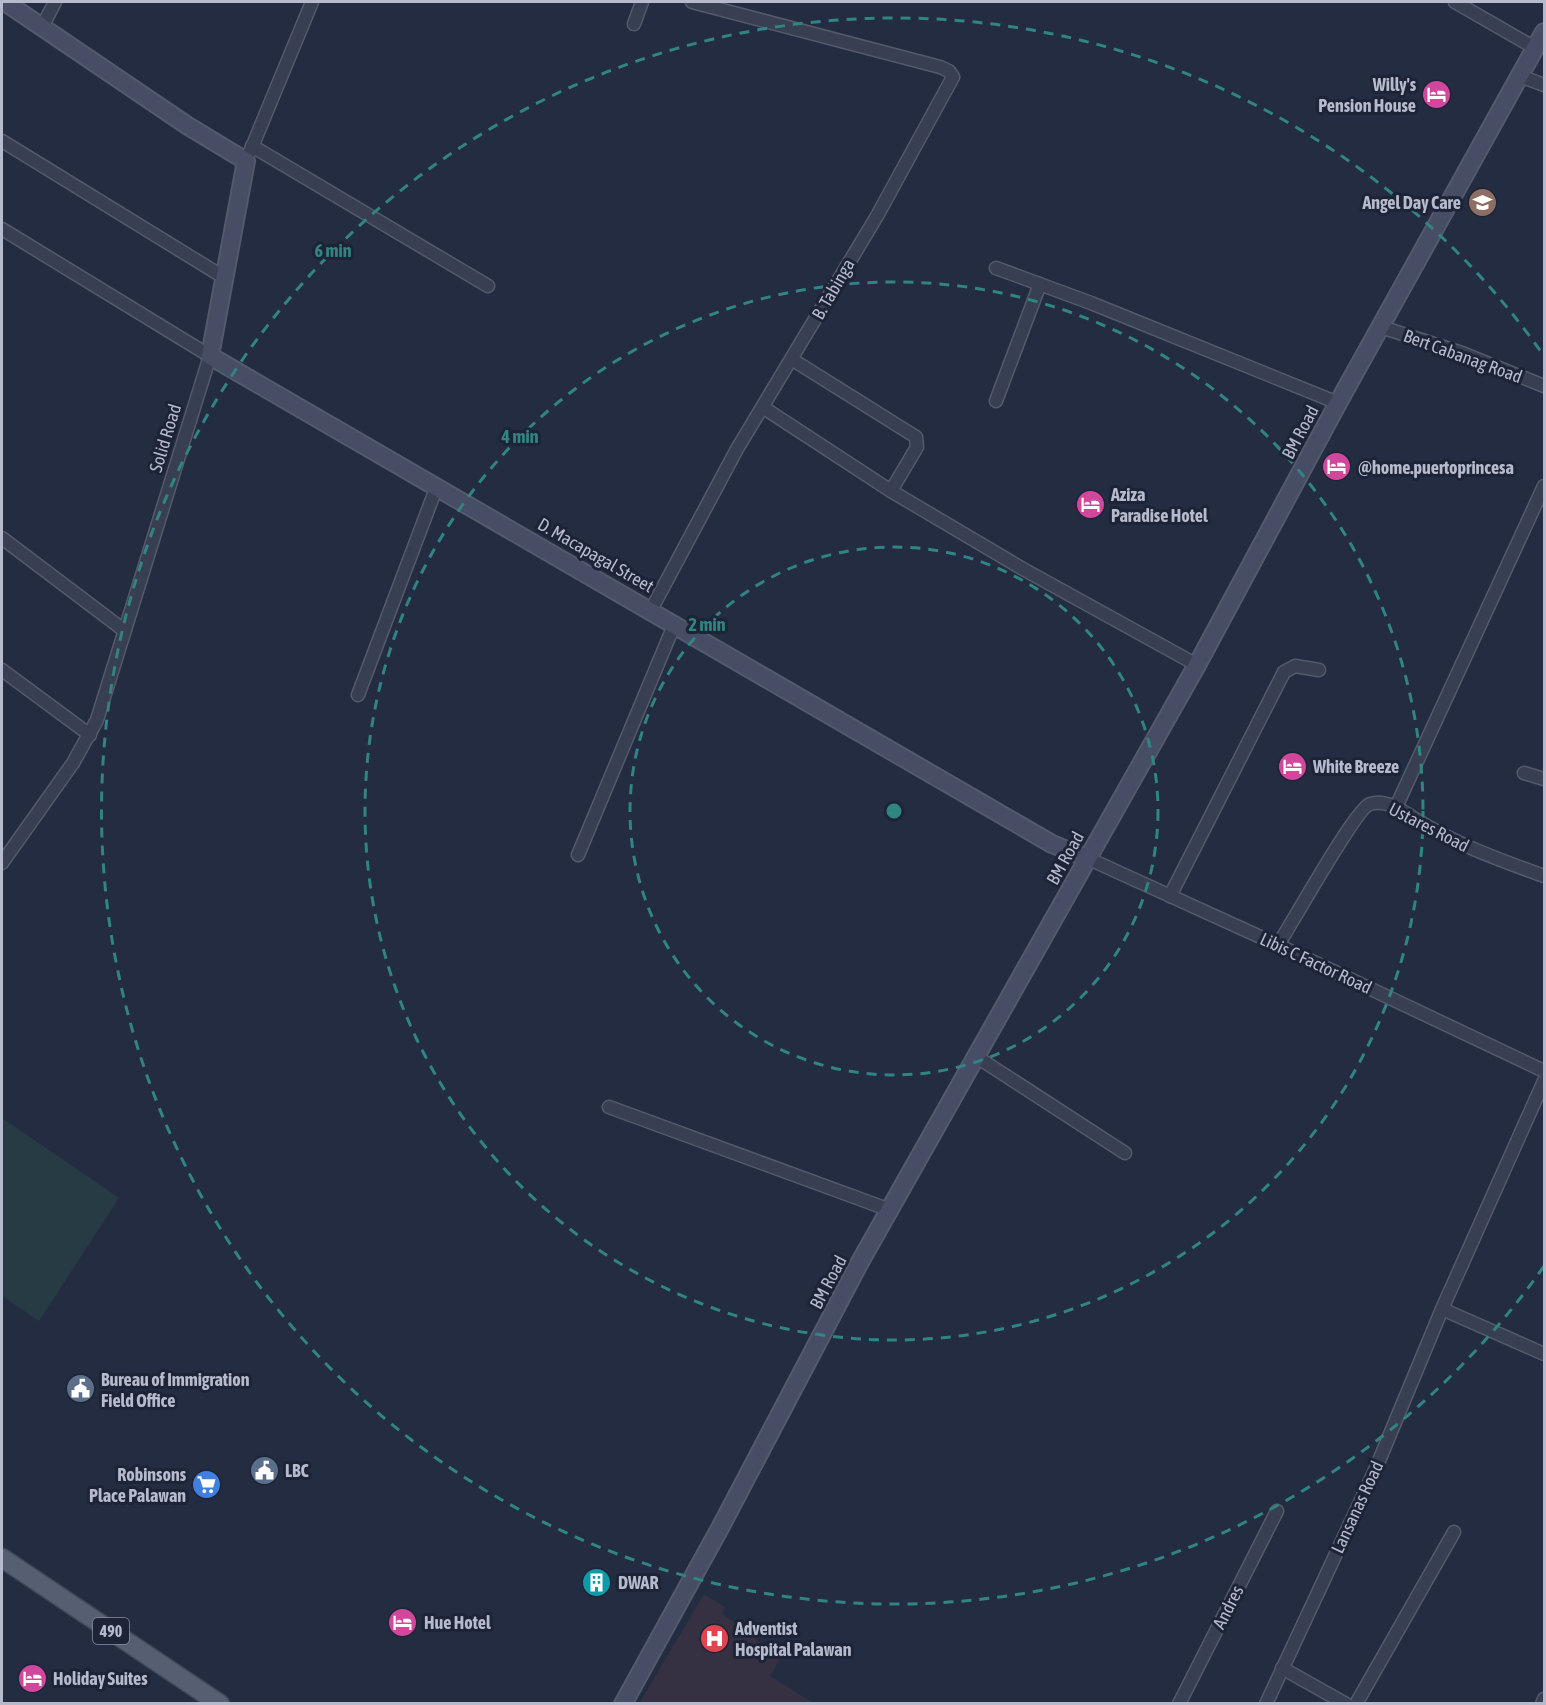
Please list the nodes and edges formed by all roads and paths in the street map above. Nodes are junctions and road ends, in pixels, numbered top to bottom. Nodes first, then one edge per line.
1 (4, 2) edge
2 (55, 2) edge
3 (312, 2) edge
4 (642, 2) edge
5 (692, 2) edge
6 (1455, 2) edge
7 (634, 24) dead end
8 (42, 27) junction
9 (1545, 32) edge
10 (1535, 48) junction
11 (1520, 76) junction
12 (1545, 85) edge
13 (2, 141) edge
14 (249, 153) junction
15 (2, 229) edge
16 (996, 268) dead end
17 (225, 278) junction
18 (1040, 284) junction
19 (488, 286) dead end
20 (1381, 327) junction
21 (210, 356) junction
22 (792, 360) junction
23 (1545, 386) edge
24 (996, 401) dead end
25 (1338, 403) junction
26 (764, 408) junction
27 (437, 486) junction
28 (1545, 486) edge
29 (891, 491) junction
30 (2, 538) edge
31 (651, 610) junction
32 (675, 624) junction
33 (125, 631) junction
34 (1197, 665) junction
35 (2, 670) edge
36 (1319, 670) dead end
37 (358, 694) dead end
38 (90, 735) junction
39 (1524, 773) dead end
40 (1545, 779) edge
41 (1396, 807) junction
42 (578, 855) dead end
43 (1087, 858) junction
44 (2, 864) edge
45 (1545, 876) edge
46 (1170, 896) junction
47 (1278, 945) junction
48 (977, 1057) junction
49 (1545, 1071) edge
50 (1545, 1082) edge
51 (609, 1107) dead end
52 (1125, 1153) dead end
53 (890, 1210) junction
54 (1442, 1309) junction
55 (1545, 1354) edge
56 (1277, 1511) dead end
57 (1454, 1532) dead end
58 (2, 1558) edge
59 (1282, 1668) junction
60 (1545, 1699) edge
61 (220, 1704) edge
62 (623, 1704) edge
63 (1179, 1704) edge
64 (1266, 1704) edge
65 (1346, 1704) edge
66 (1356, 1704) edge
67 (1542, 1704) edge

1 - 8 street
2 - 8 street
3 - 14 street, Solid Road
4 - 7 street
5 - 22 street, B. Tabinga
6 - 10 street
8 - 14 street
9 - 10 street, BM Road
10 - 11 street, BM Road
11 - 12 street
11 - 20 street, BM Road
13 - 17 street
14 - 17 street, Solid Road
14 - 19 street
15 - 21 street
16 - 18 street
17 - 21 street, Solid Road
18 - 24 street
18 - 25 street
20 - 23 street, Bert Cabanag Road
20 - 25 street, BM Road
21 - 27 street, D. Macapagal Street
21 - 33 street, Solid Road
22 - 26 street, B. Tabinga
22 - 29 street
25 - 34 street, BM Road
26 - 29 street
26 - 31 street, B. Tabinga
27 - 31 street, D. Macapagal Street
27 - 37 street
28 - 41 street
29 - 34 street
30 - 33 street
31 - 32 street, D. Macapagal Street
32 - 42 street
32 - 43 street, D. Macapagal Street
33 - 38 street, Solid Road
34 - 43 street, BM Road
35 - 38 street
36 - 46 street
38 - 44 street, Solid Road
39 - 40 street
41 - 45 street, Ustares Road
41 - 47 street, Ustares Road
43 - 46 street, Libis C Factor Road
43 - 48 street, BM Road
46 - 47 street, Libis C Factor Road
47 - 49 street, Libis C Factor Road
48 - 52 street
48 - 53 street, BM Road
50 - 54 street, Lansanas Road
51 - 53 street
53 - 62 street, BM Road
54 - 55 street
54 - 59 street, Lansanas Road
56 - 63 street, Andres
57 - 66 street
58 - 61 main road, 490
59 - 64 street, Lansanas Road
59 - 65 street
60 - 67 street

